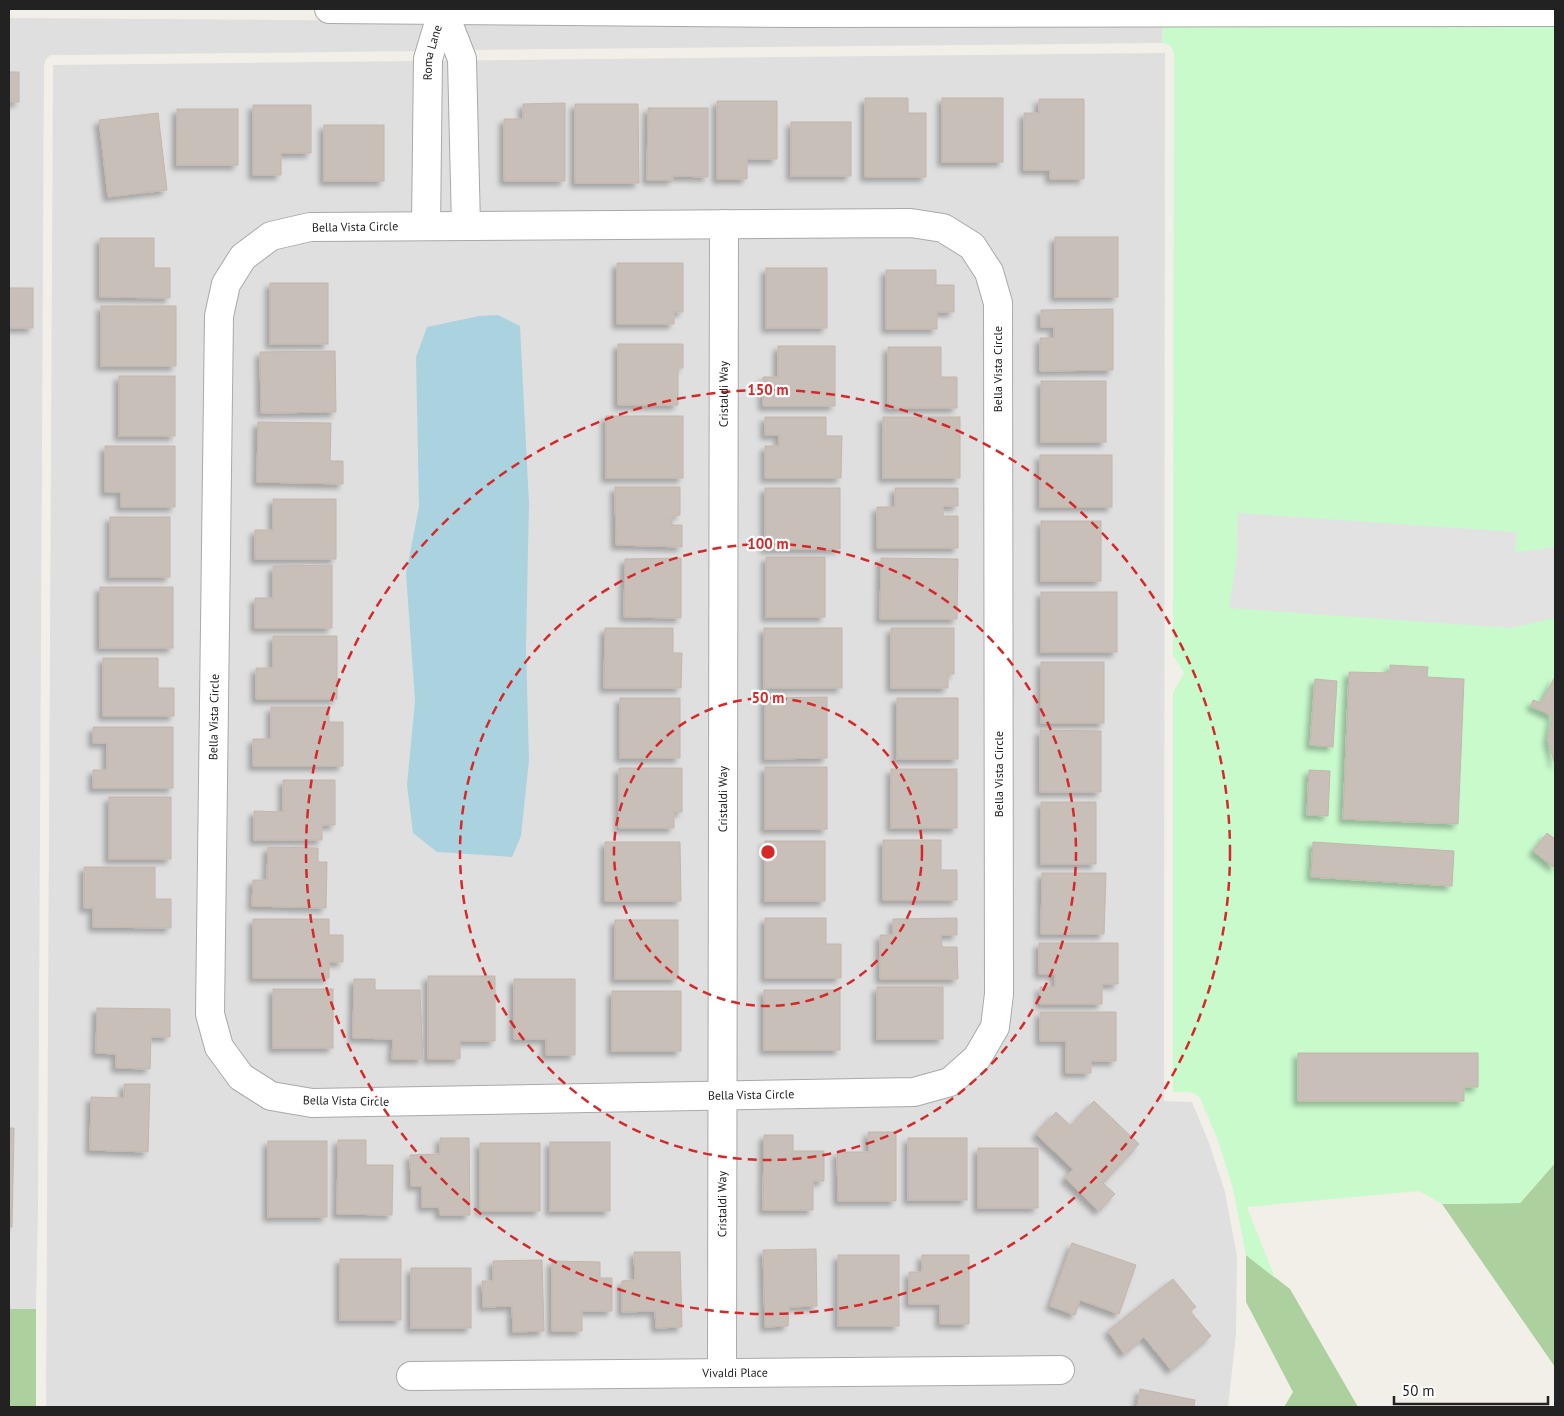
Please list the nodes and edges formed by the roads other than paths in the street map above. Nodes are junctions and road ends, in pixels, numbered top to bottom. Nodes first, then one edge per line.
1 (329, 9) edge
2 (443, 9) edge
3 (790, 11) edge
4 (1306, 11) edge
5 (1555, 12) edge
6 (464, 136) junction
7 (428, 137) junction
8 (724, 224) junction
9 (426, 226) junction
10 (466, 226) junction
11 (722, 1096) junction
12 (1060, 1370) dead end
13 (722, 1373) junction
14 (411, 1376) dead end

1 - 2 street
2 - 3 street
2 - 6 street, Roma Lane
2 - 7 street, Roma Lane
3 - 4 street
4 - 5 street
6 - 7 street
6 - 10 street, Roma Lane
7 - 9 street, Roma Lane
8 - 10 street, Bella Vista Circle
8 - 11 street, Cristaldi Way
8 - 11 street, Bella Vista Circle
9 - 10 street, Bella Vista Circle
9 - 11 street, Bella Vista Circle
11 - 13 street, Cristaldi Way
12 - 13 street, Vivaldi Place
13 - 14 street, Vivaldi Place

